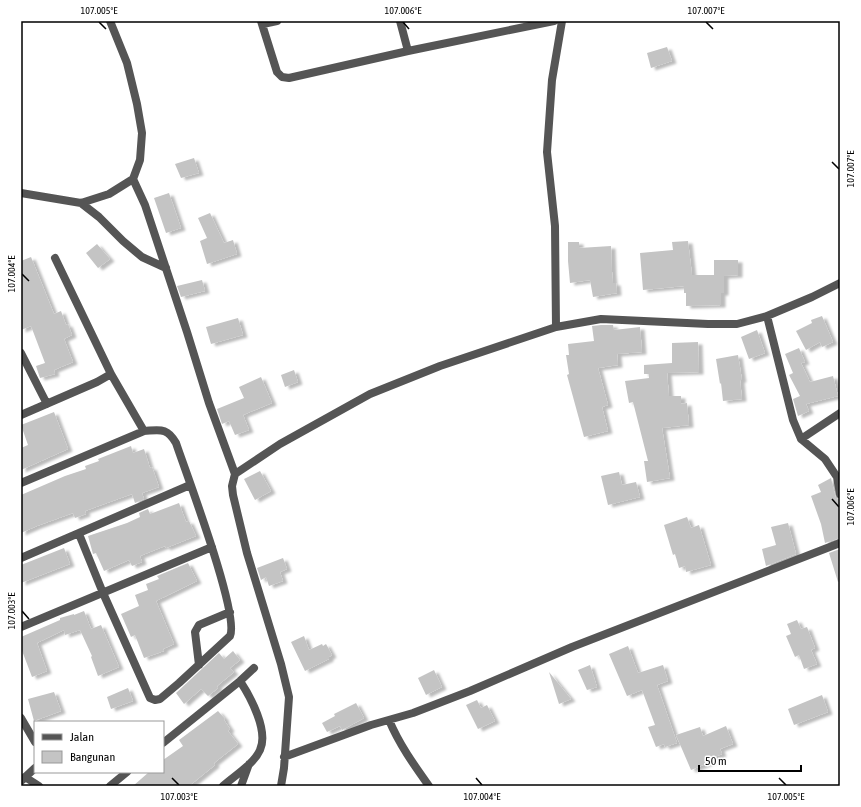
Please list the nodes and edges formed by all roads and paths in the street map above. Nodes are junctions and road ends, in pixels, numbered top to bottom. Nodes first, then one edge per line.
1 (110, 21) edge
2 (277, 21) edge
3 (400, 21) edge
4 (554, 21) edge
5 (562, 21) edge
6 (262, 23) edge
7 (408, 51) junction
8 (133, 179) junction
9 (21, 193) edge
10 (81, 203) junction
11 (55, 258) dead end
12 (166, 268) junction
13 (840, 283) edge
14 (766, 316) junction
15 (556, 327) junction
16 (21, 353) edge
17 (111, 374) junction
18 (47, 404) junction
19 (840, 412) edge
20 (21, 415) edge
21 (144, 431) junction
22 (801, 440) junction
23 (234, 474) junction
24 (21, 483) edge
25 (190, 485) junction
26 (840, 494) edge
27 (79, 534) junction
28 (840, 543) edge
29 (212, 547) junction
30 (21, 558) edge
31 (103, 593) junction
32 (230, 612) junction
33 (21, 627) edge
34 (199, 665) junction
35 (254, 668) dead end
36 (240, 681) junction
37 (21, 718) edge
38 (389, 720) junction
39 (34, 740) edge
40 (164, 742) edge
41 (284, 757) junction
42 (250, 764) junction
43 (34, 769) edge
44 (126, 773) edge
45 (23, 779) edge
46 (39, 786) edge
47 (110, 786) edge
48 (223, 786) edge
49 (241, 786) edge
50 (281, 786) edge
51 (429, 786) edge

1 - 8 street
2 - 6 street
3 - 7 street
4 - 7 street
5 - 15 street
6 - 7 street
8 - 10 street
8 - 12 street
9 - 10 street
10 - 12 street
11 - 17 street
12 - 23 street
13 - 14 street
14 - 15 street
14 - 22 street
15 - 23 street
16 - 18 street
17 - 18 street
17 - 21 street
18 - 20 street
19 - 22 street
21 - 24 street
21 - 25 street
22 - 26 street
23 - 41 street
25 - 27 street
25 - 29 street
27 - 30 street
27 - 31 street
28 - 38 street
29 - 31 street
29 - 32 street
31 - 33 street
31 - 34 street
32 - 34 street
32 - 34 street
35 - 36 street
36 - 40 street
36 - 42 street
37 - 39 street
38 - 41 street
38 - 51 street
41 - 50 street
42 - 48 street
42 - 49 street
43 - 45 street
44 - 47 street
45 - 46 street

